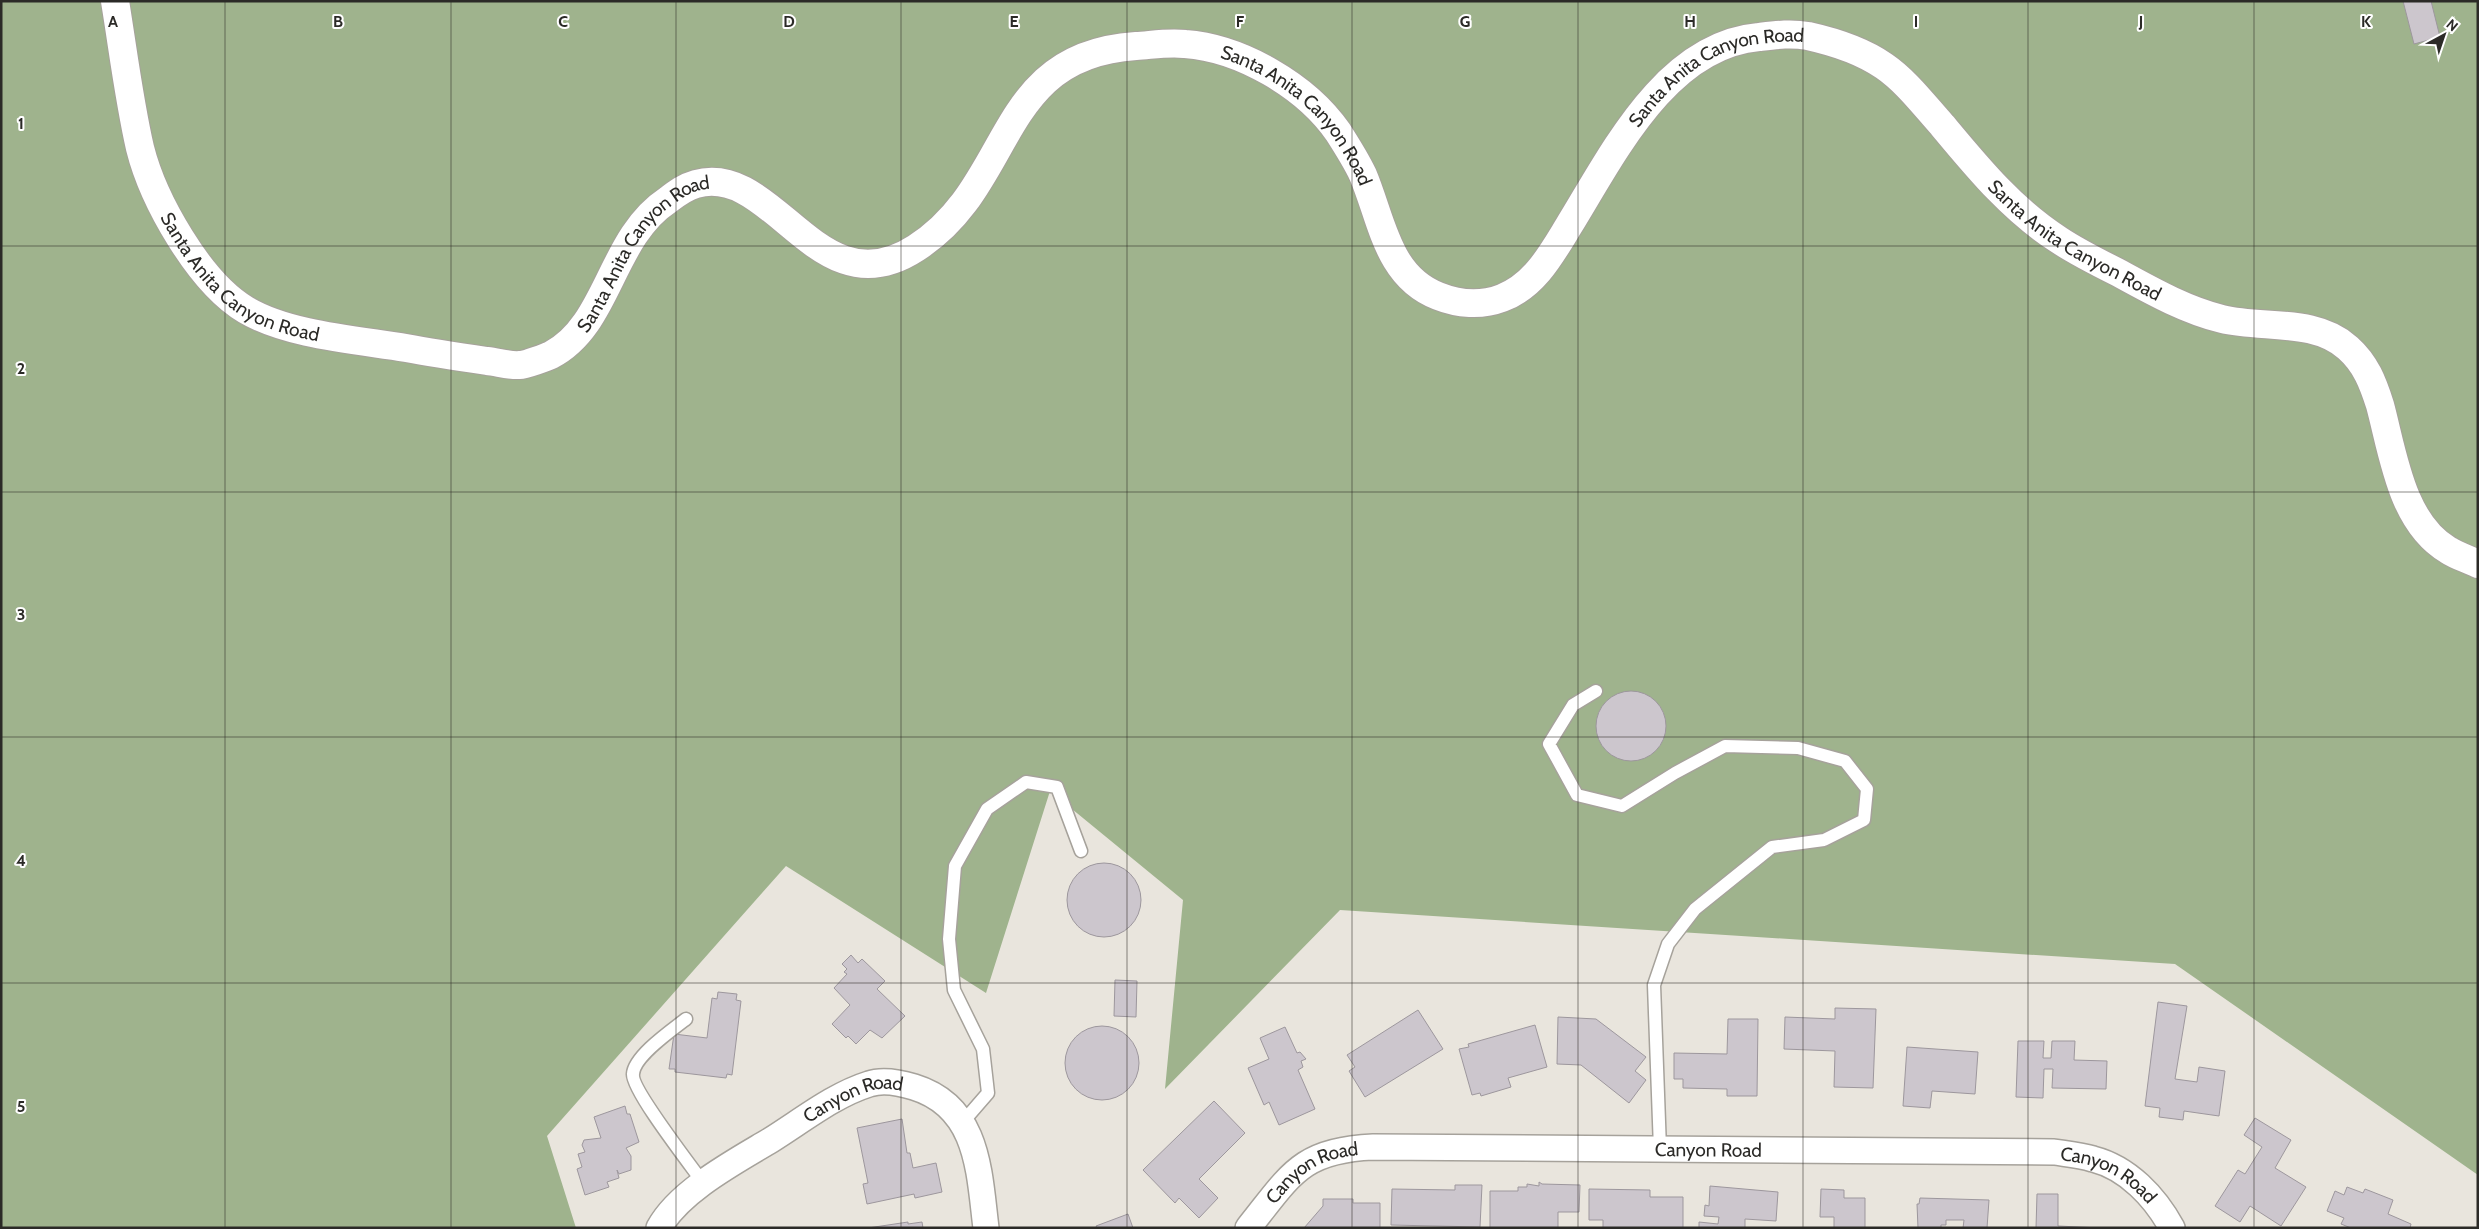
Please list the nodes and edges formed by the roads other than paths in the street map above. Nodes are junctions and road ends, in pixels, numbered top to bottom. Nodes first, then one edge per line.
1 (115, 1) edge
2 (2478, 564) edge
3 (1596, 691) dead end
4 (1081, 851) dead end
5 (686, 1019) dead end
6 (962, 1123) junction
7 (1660, 1149) junction
8 (704, 1184) junction
9 (659, 1228) edge
10 (986, 1228) edge
11 (1248, 1228) edge
12 (2172, 1228) edge

1 - 2 street, Santa Anita Canyon Road
3 - 7 lane
4 - 6 lane
5 - 8 lane
6 - 8 street, Canyon Road
6 - 10 street, Canyon Road
7 - 11 street, Canyon Road
7 - 12 street, Canyon Road
8 - 9 street, Canyon Road

